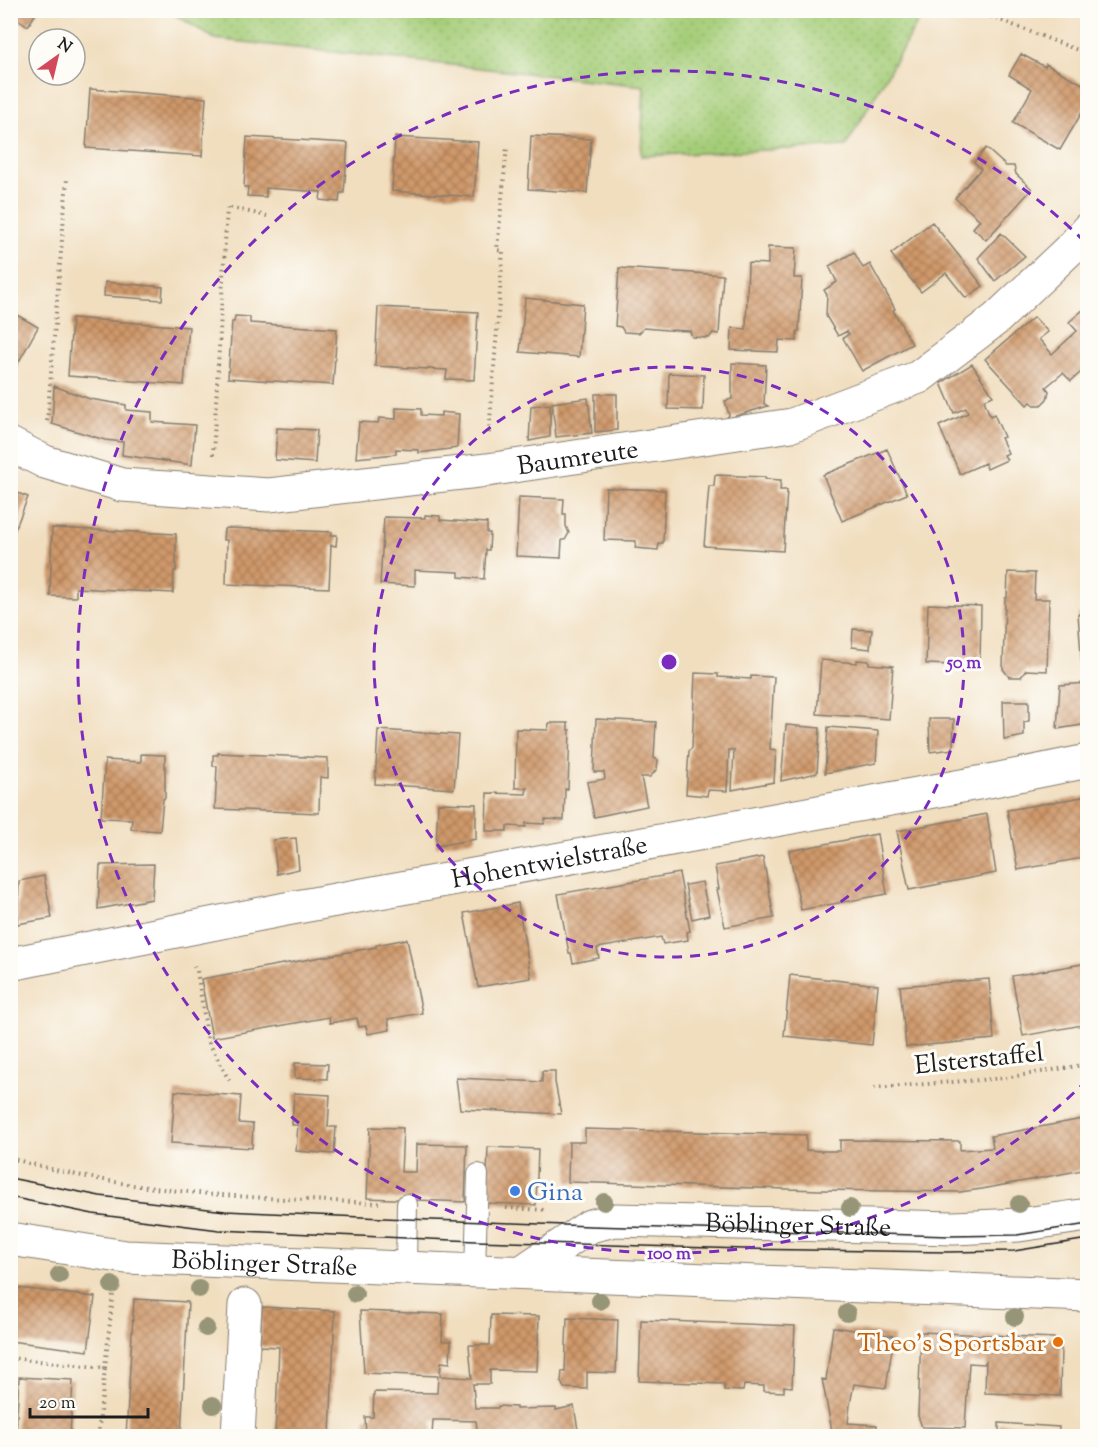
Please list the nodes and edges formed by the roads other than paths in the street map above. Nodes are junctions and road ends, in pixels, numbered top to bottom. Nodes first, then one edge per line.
1 (1088, 228) edge
2 (10, 444) edge
3 (1088, 761) edge
4 (10, 964) edge
5 (478, 1174) dead end
6 (407, 1204) road end
7 (1088, 1215) edge
8 (10, 1239) edge
9 (406, 1268) junction
10 (475, 1270) junction
11 (522, 1272) junction
12 (1088, 1295) edge
13 (245, 1305) dead end
14 (238, 1437) edge

1 - 2 street, Baumreute
3 - 4 street, Hohentwielstraße
5 - 10 lane
6 - 9 lane
7 - 11 street, Böblinger Straße
8 - 9 street, Böblinger Straße
9 - 10 street, Böblinger Straße
10 - 11 street, Böblinger Straße
11 - 12 street, Böblinger Straße
13 - 14 street

